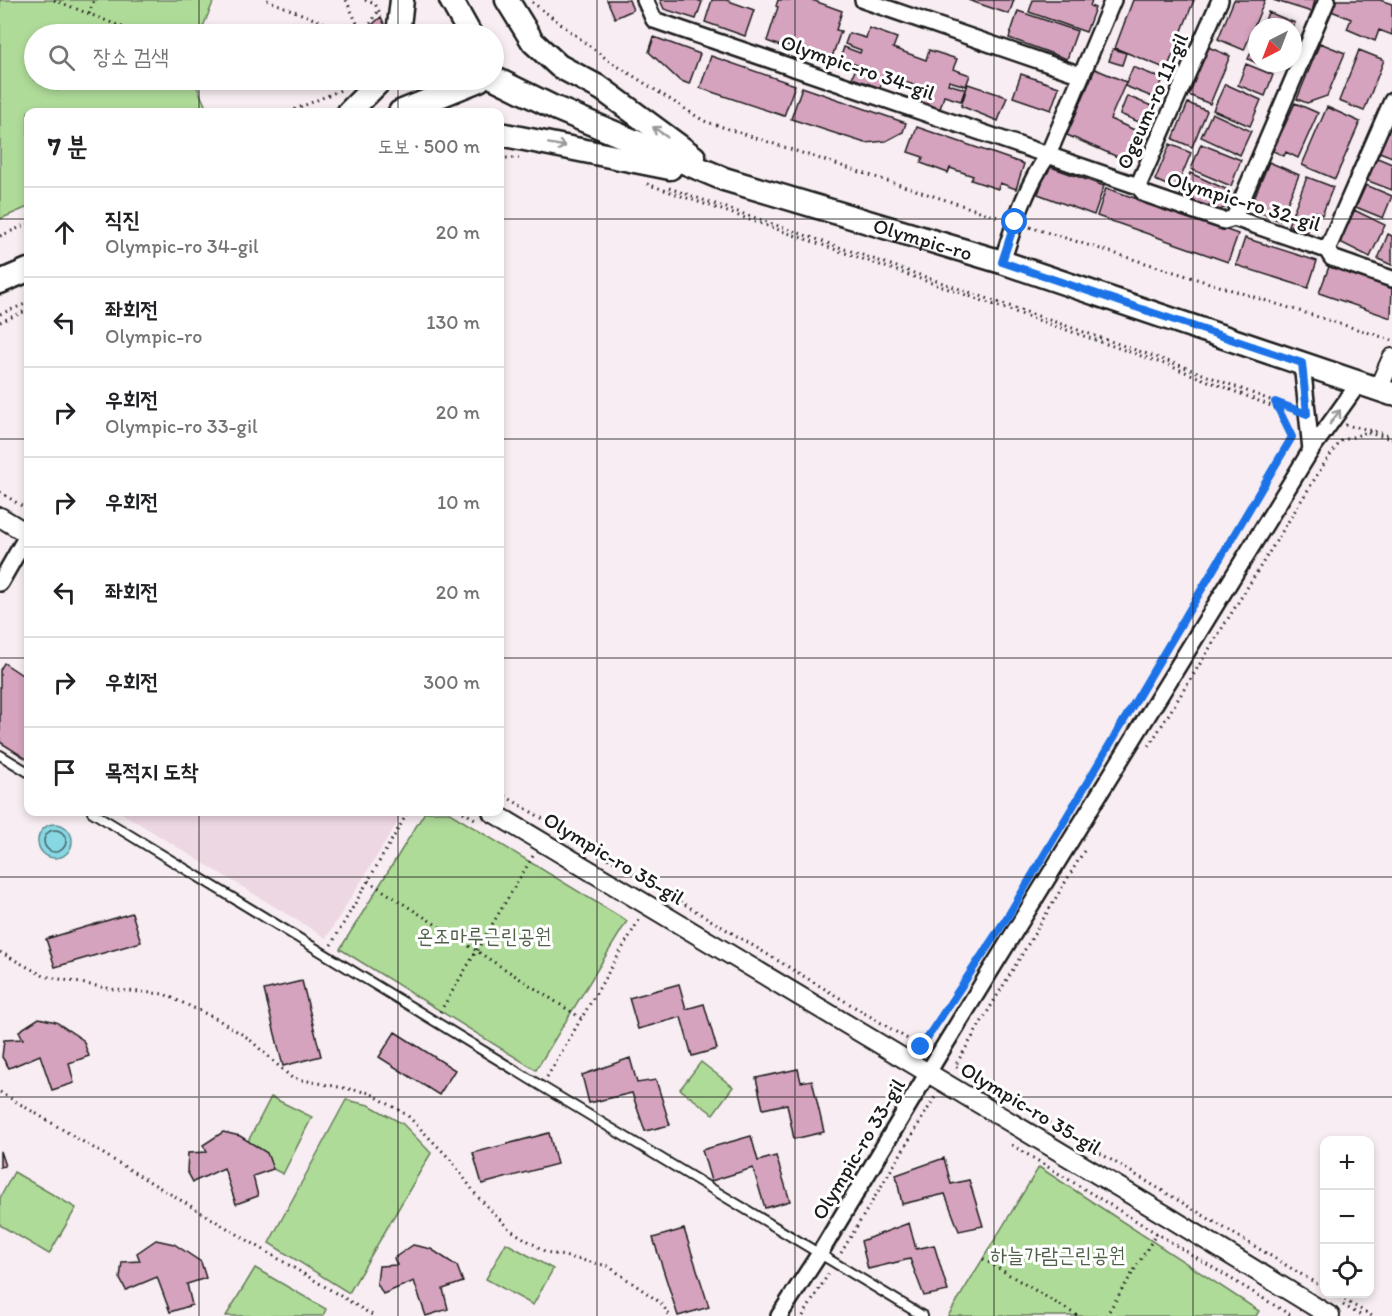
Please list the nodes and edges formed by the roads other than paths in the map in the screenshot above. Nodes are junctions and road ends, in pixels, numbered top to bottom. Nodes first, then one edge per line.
1 (402, 0) edge
2 (507, 0) edge
3 (645, 0) edge
4 (863, 0) edge
5 (1113, 0) edge
6 (1220, 0) edge
7 (1328, 0) edge
8 (454, 3) edge
9 (399, 24) edge
10 (465, 24) edge
11 (1081, 75) junction
12 (504, 83) edge
13 (371, 90) edge
14 (454, 90) edge
15 (1392, 101) edge
16 (353, 108) edge
17 (410, 108) edge
18 (504, 135) edge
19 (1048, 155) junction
20 (724, 179) junction
21 (1138, 186) junction
22 (1234, 218) junction
23 (1327, 250) junction
24 (1002, 262) junction
25 (24, 272) edge
26 (1392, 279) edge
27 (0, 282) edge
28 (1392, 358) edge
29 (1302, 363) junction
30 (1376, 389) edge
31 (1311, 450) junction
32 (0, 517) edge
33 (24, 532) edge
34 (24, 541) edge
35 (0, 583) edge
36 (0, 755) edge
37 (24, 770) edge
38 (99, 816) edge
39 (499, 816) edge
40 (928, 1072) junction
41 (820, 1253) junction
42 (779, 1316) edge
43 (923, 1316) edge
44 (1330, 1316) edge

1 - 9 main road
20 -> 2 main road
3 - 19 street, Olympic-ro 34-gil
4 - 11 street
5 - 11 street
6 - 21 street, Ogeum-ro 11-gil
7 - 22 street
8 - 10 main road
11 - 19 street
12 - 20 main road, Olympic-ro
13 - 16 main road
14 - 17 main road
15 - 23 street
18 -> 20 main road
19 - 21 street, Olympic-ro 32-gil
19 - 24 street
20 - 24 main road, Olympic-ro
21 - 22 street, Olympic-ro 32-gil
22 - 23 street, Olympic-ro 32-gil
23 - 26 street, Olympic-ro 32-gil
24 - 29 main road, Olympic-ro
25 - 27 main road
28 - 30 street
29 - 30 main road, Olympic-ro
29 - 31 street
31 -> 30 street, Olympic-ro 33-gil
31 - 40 street, Olympic-ro 33-gil
32 - 33 street
34 - 35 street
36 - 37 lane
38 - 41 lane
39 - 40 street, Olympic-ro 35-gil
40 - 41 street, Olympic-ro 33-gil
40 - 44 street, Olympic-ro 35-gil
41 - 42 street, Olympic-ro 33-gil
41 - 43 lane

